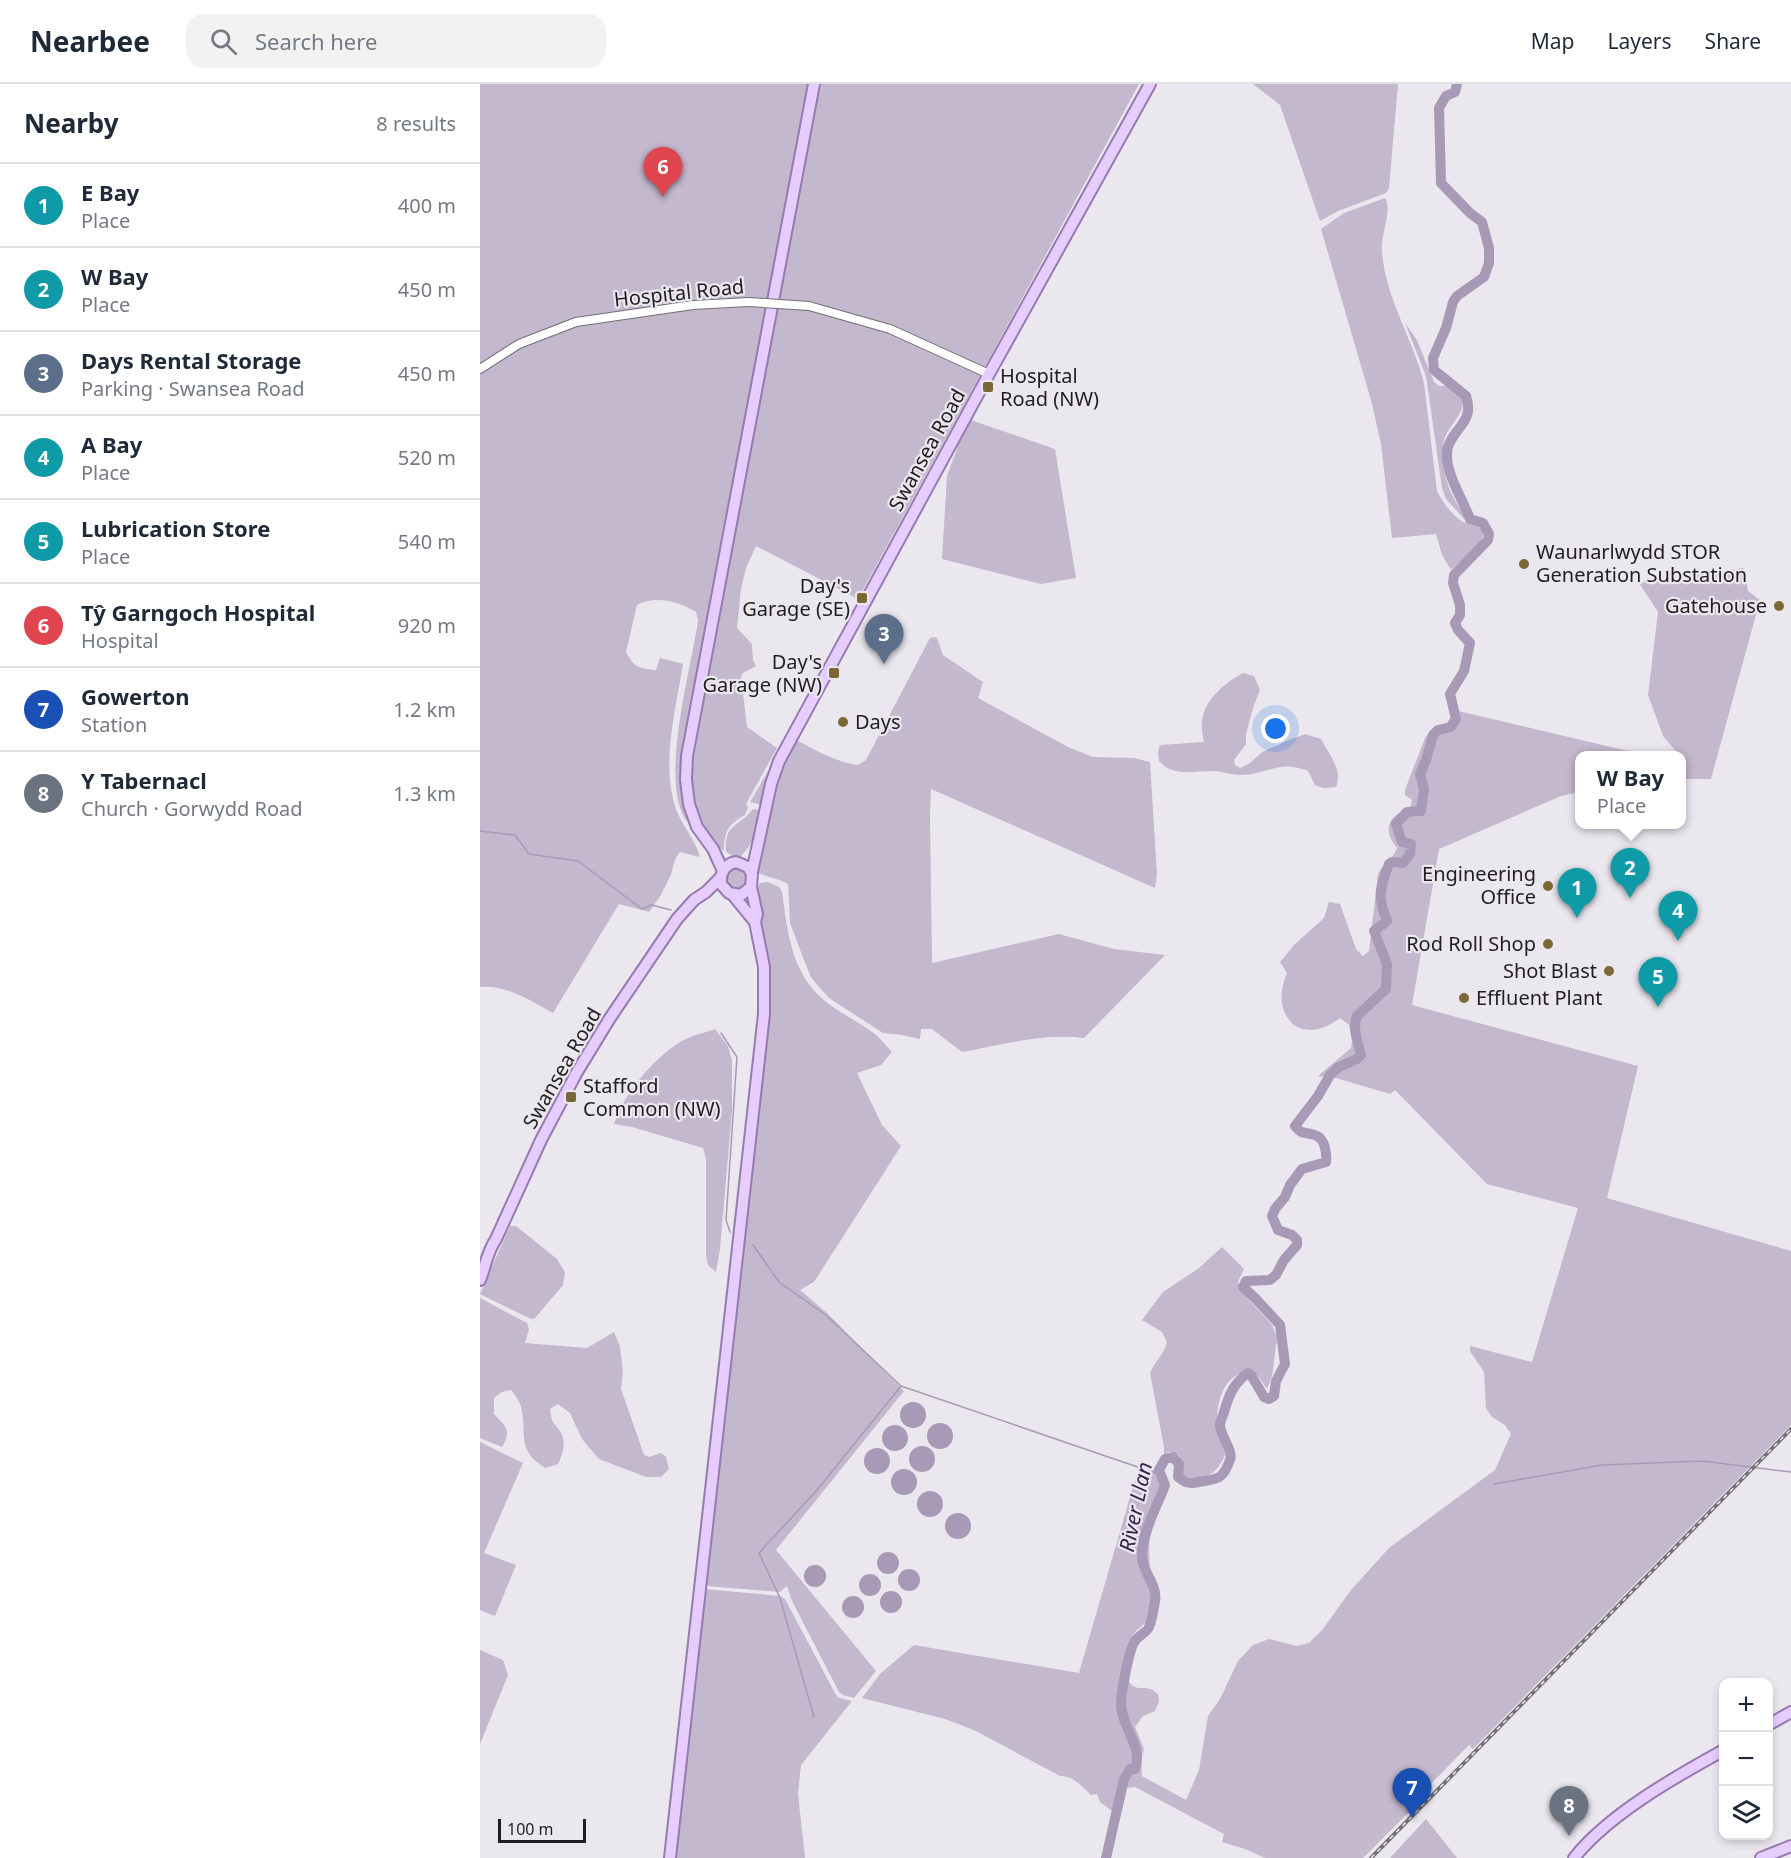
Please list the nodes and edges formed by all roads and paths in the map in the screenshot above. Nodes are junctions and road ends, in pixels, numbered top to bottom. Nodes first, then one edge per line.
1 (814, 84) edge
2 (1150, 84) edge
3 (480, 369) edge
4 (989, 374) junction
5 (758, 841) junction
6 (713, 849) junction
7 (736, 863) junction
8 (752, 872) junction
9 (722, 874) junction
10 (751, 887) junction
11 (706, 892) junction
12 (730, 893) junction
13 (755, 922) junction
14 (480, 1281) edge
15 (1791, 1712) edge
16 (1773, 1722) edge
17 (1719, 1753) edge
18 (1791, 1846) edge
19 (1574, 1856) edge
20 (669, 1858) edge
21 (1761, 1858) edge

1 - 6 main road
2 - 4 main road, Swansea Road
3 - 4 street, Hospital Road, bridge
4 - 5 main road, Swansea Road
5 - 7 main road, Swansea Road
5 - 8 main road, Swansea Road
6 - 7 main road
6 - 9 main road
7 - 8 main road
7 - 9 main road
8 - 10 main road
9 - 11 main road, Swansea Road
9 - 12 main road
10 - 12 main road
10 - 13 main road
11 - 12 main road
11 - 14 main road, Swansea Road
12 - 13 main road
13 - 20 main road
15 - 16 main road
17 - 19 main road
18 - 21 main road

